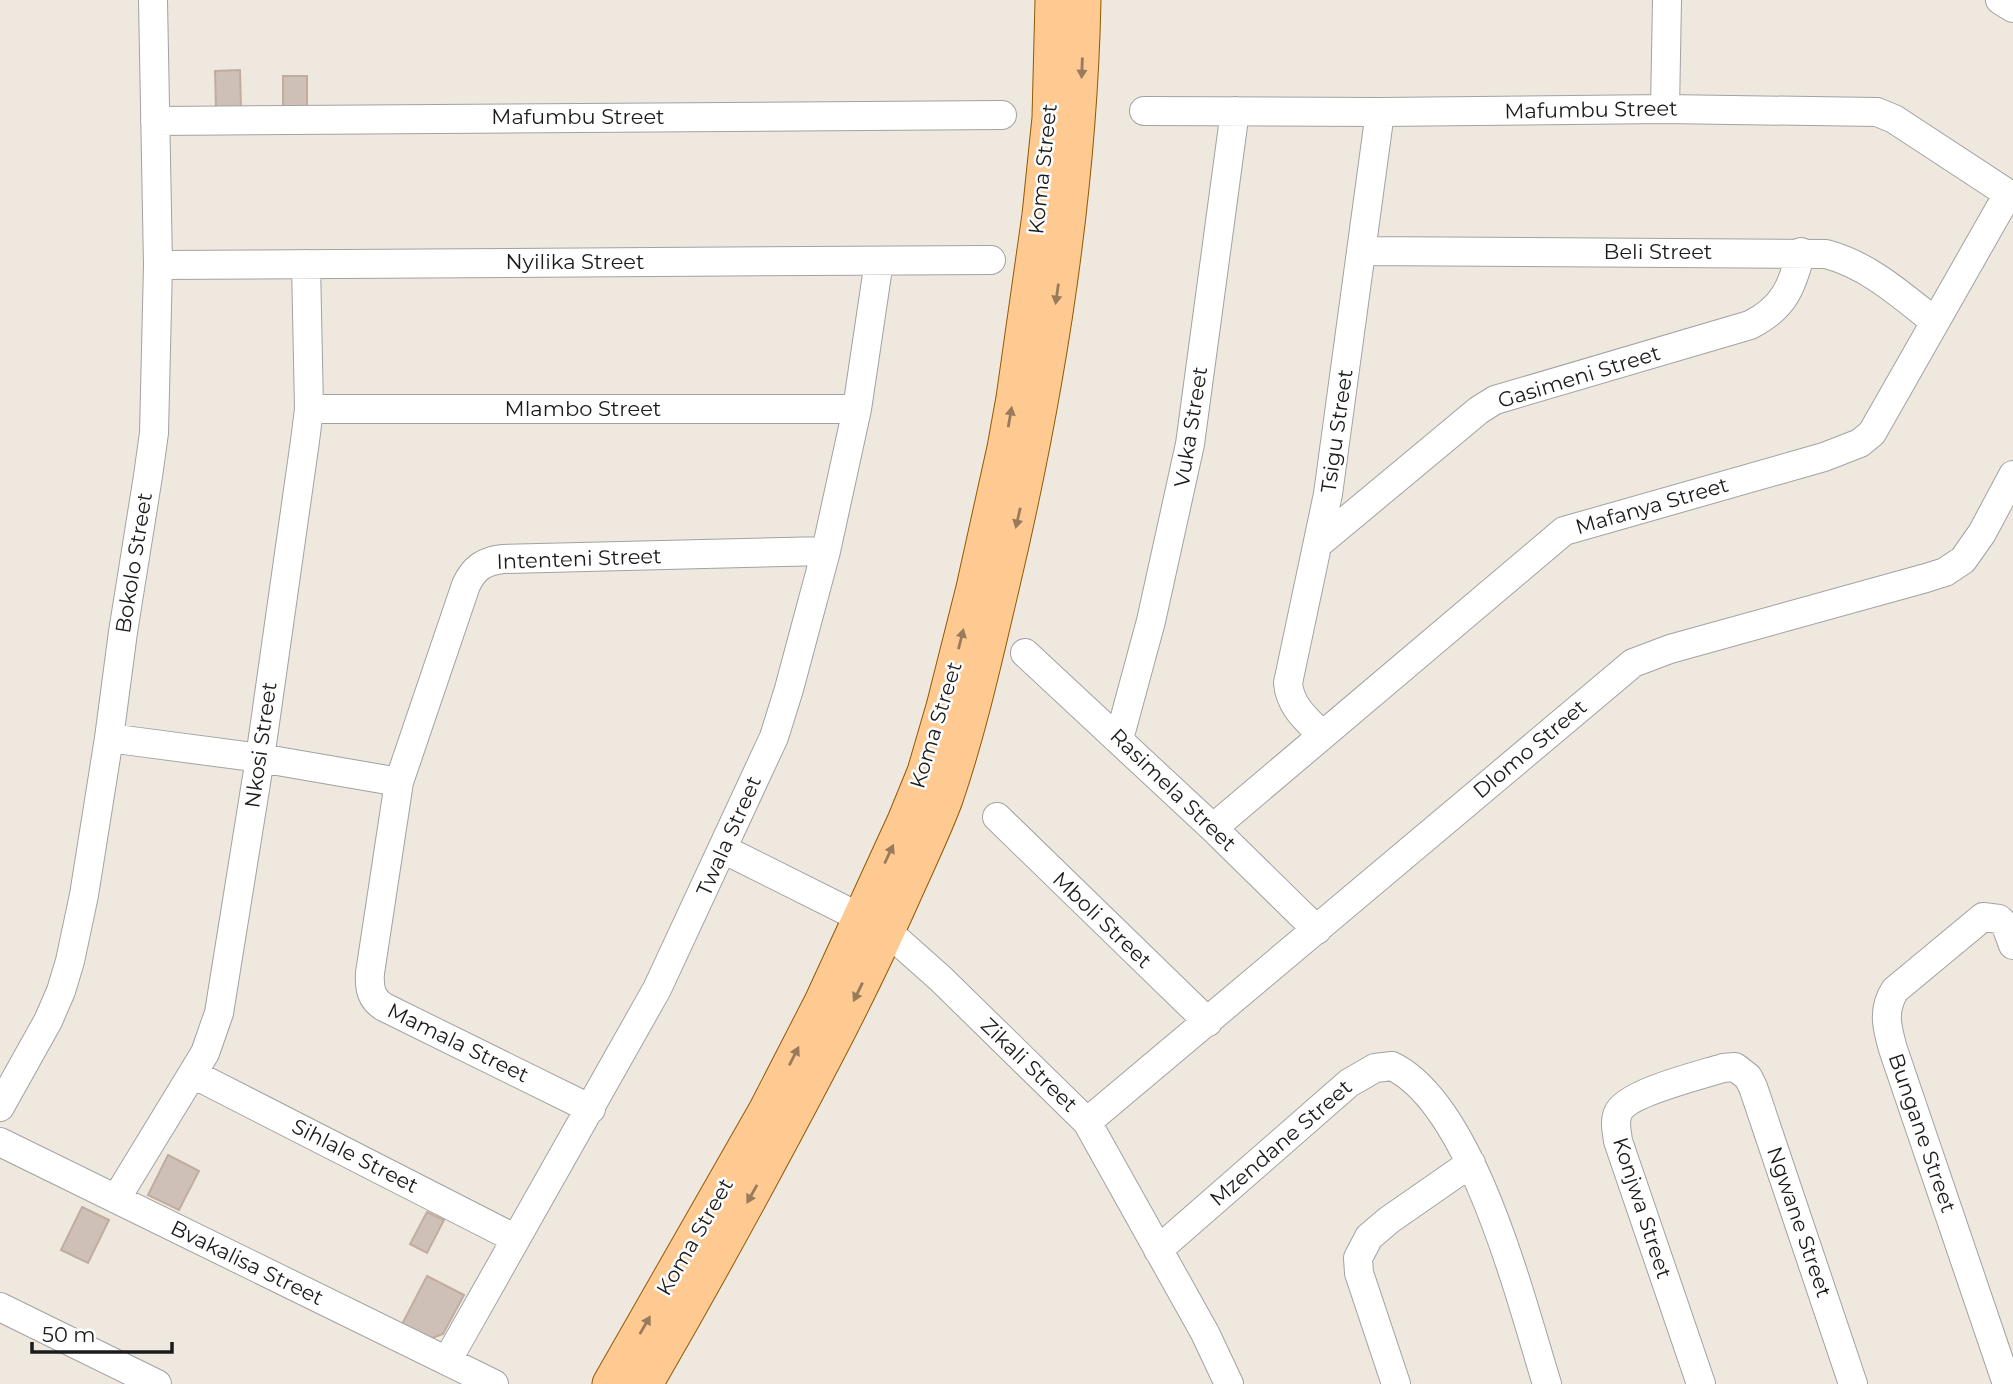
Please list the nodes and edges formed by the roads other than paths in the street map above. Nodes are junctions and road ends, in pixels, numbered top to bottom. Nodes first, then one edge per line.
1 (153, 0) edge
2 (1053, 0) edge
3 (1083, 0) edge
4 (1667, 0) edge
5 (2000, 0) edge
6 (2013, 8) edge
7 (1665, 109) junction
8 (1144, 111) dead end
9 (1235, 111) junction
10 (1380, 112) junction
11 (1002, 115) dead end
12 (155, 121) junction
13 (2011, 195) edge
14 (1362, 251) junction
15 (1801, 252) junction
16 (991, 260) dead end
17 (879, 261) junction
18 (306, 264) junction
19 (158, 265) junction
20 (1934, 321) junction
21 (309, 409) junction
22 (857, 409) junction
23 (2013, 475) edge
24 (1318, 544) junction
25 (826, 551) junction
26 (1025, 653) dead end
27 (1322, 735) junction
28 (109, 738) junction
29 (1119, 739) junction
30 (260, 758) junction
31 (399, 782) junction
32 (997, 817) dead end
33 (1213, 828) junction
34 (723, 849) junction
35 (874, 923) junction
36 (1317, 930) junction
37 (2013, 945) edge
38 (1208, 1023) junction
39 (1735, 1066) joint
40 (193, 1074) junction
41 (0, 1107) edge
42 (591, 1108) junction
43 (1087, 1122) junction
44 (0, 1142) edge
45 (1471, 1163) junction
46 (116, 1199) junction
47 (516, 1239) junction
48 (1158, 1250) junction
49 (0, 1307) edge
50 (447, 1361) junction
51 (157, 1384) edge
52 (494, 1384) edge
53 (610, 1384) edge
54 (646, 1384) edge
55 (1228, 1384) edge
56 (1396, 1384) edge
57 (1547, 1384) edge
58 (1700, 1384) edge
59 (1853, 1384) edge
60 (2007, 1384) edge

1 - 12 street, Bokolo Street
35 -> 2 main road, Koma Street
3 -> 35 main road, Koma Street
4 - 7 street
5 - 6 street
7 - 10 street, Mafumbu Street
7 - 13 street, Mafumbu Street
8 - 9 street, Mafumbu Street
9 - 10 street, Mafumbu Street
9 - 29 street, Vuka Street
10 - 14 street, Tsigu Street
11 - 12 street, Mafumbu Street
12 - 19 street, Bokolo Street
13 - 20 street, Mafanya Street
14 - 15 street, Beli Street
14 - 24 street, Tsigu Street
15 - 20 street, Beli Street
15 - 24 street, Gasimeni Street
16 - 17 street, Nyilika Street
17 - 18 street, Nyilika Street
17 - 22 street, Twala Street
18 - 19 street, Nyilika Street
18 - 21 street, Nkosi Street
19 - 28 street, Bokolo Street
20 - 27 street, Mafanya Street
21 - 22 street, Mlambo Street
21 - 30 street, Nkosi Street
22 - 25 street, Twala Street
23 - 36 street, Dlomo Street
24 - 27 street, Tsigu Street
25 - 31 street, Intenteni Street
25 - 34 street, Twala Street
26 - 29 street, Rasimela Street
27 - 33 street, Mafanya Street
28 - 30 street
28 - 41 street, Bokolo Street
29 - 33 street, Rasimela Street
30 - 31 street
30 - 40 street, Nkosi Street
31 - 42 street, Mamala Street
32 - 38 street, Mboli Street
33 - 36 street, Rasimela Street
34 - 35 street, Zikali Street
34 - 42 street, Twala Street
35 - 43 street, Zikali Street
53 -> 35 main road, Koma Street
35 -> 54 main road, Koma Street
36 - 38 street, Dlomo Street
37 - 60 street, Bungane Street
38 - 43 street, Dlomo Street
39 - 58 street, Konjwa Street
39 - 59 street, Ngwane Street
40 - 46 street, Nkosi Street
40 - 47 street, Sihlale Street
42 - 47 street, Twala Street
43 - 48 street, Zikali Street
44 - 46 street, Bvakalisa Street
45 - 48 street, Mzendane Street
45 - 56 street
45 - 57 street, Mzendane Street
46 - 50 street, Bvakalisa Street
47 - 50 street, Twala Street
48 - 55 street, Zikali Street
49 - 51 street
50 - 52 street, Bvakalisa Street

